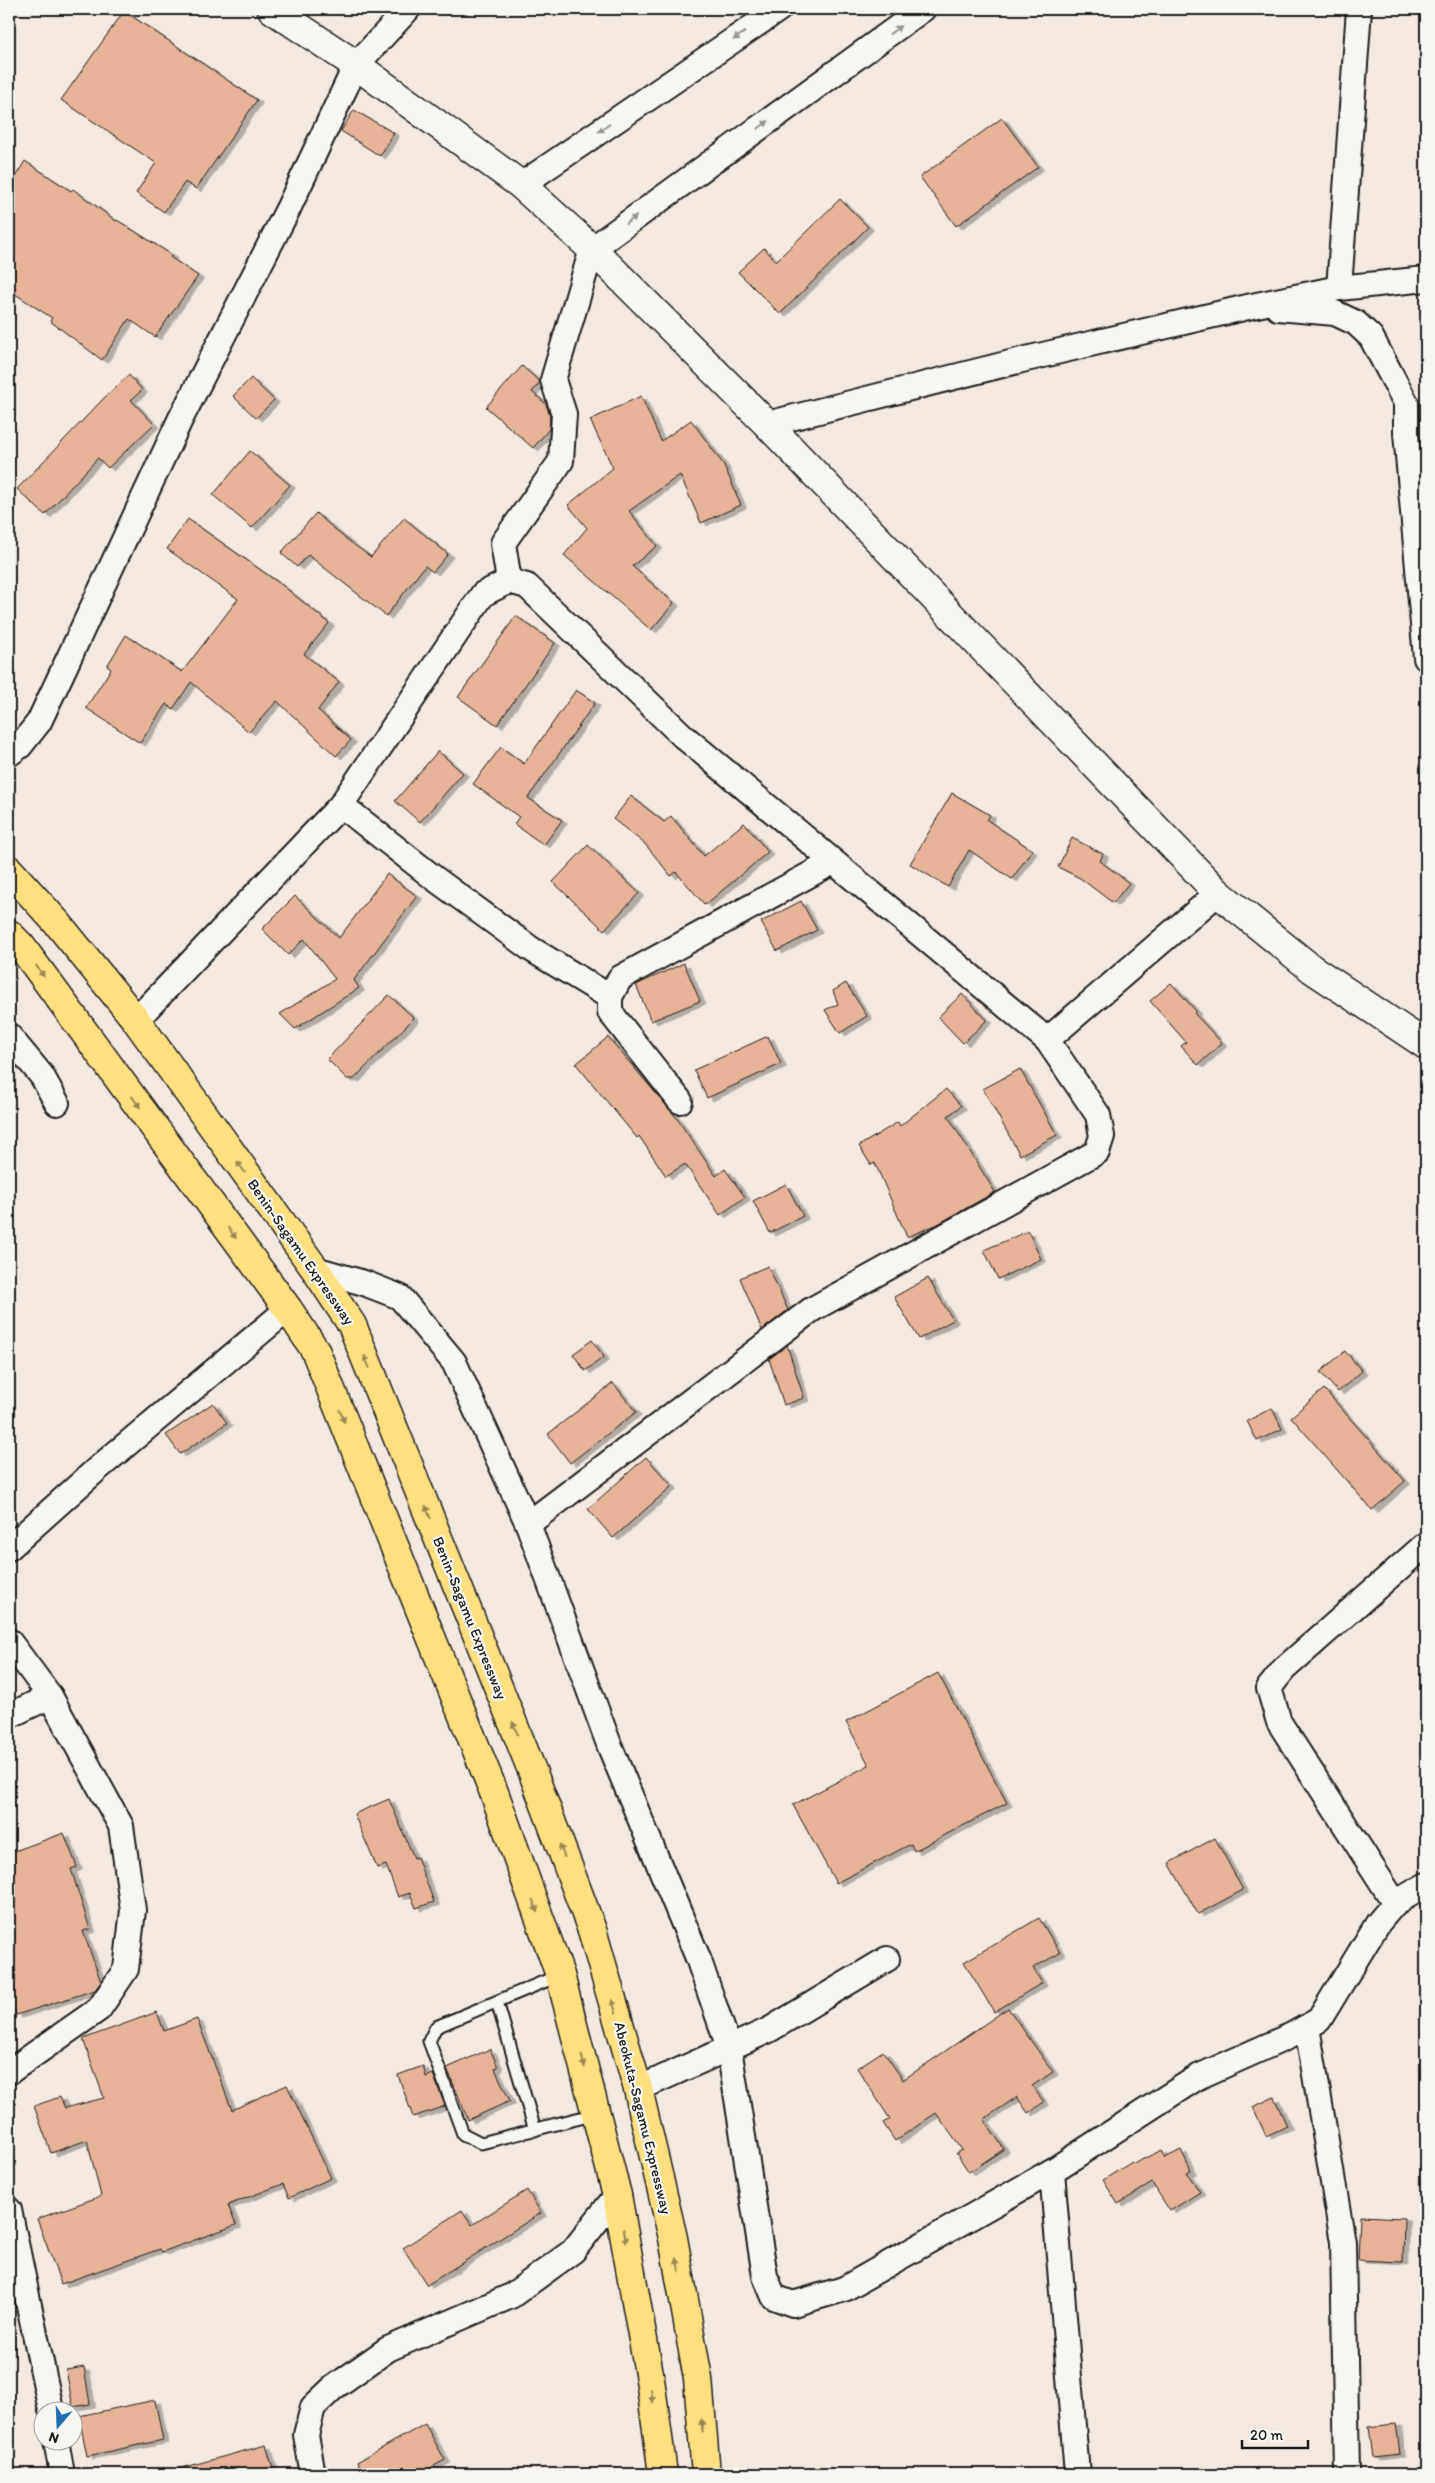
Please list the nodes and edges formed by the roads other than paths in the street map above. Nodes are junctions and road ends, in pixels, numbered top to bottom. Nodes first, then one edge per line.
1 (272, 9) edge
2 (408, 9) edge
3 (779, 9) edge
4 (923, 9) edge
5 (1359, 9) edge
6 (356, 65) junction
7 (520, 185) junction
8 (592, 249) junction
9 (1426, 279) edge
10 (1346, 303) junction
11 (1252, 306) junction
12 (1416, 403) edge
13 (767, 424) junction
14 (1421, 534) edge
15 (509, 581) junction
16 (1426, 658) edge
17 (9, 754) edge
18 (341, 805) junction
19 (832, 862) junction
20 (9, 870) edge
21 (1218, 893) junction
22 (9, 934) edge
23 (610, 997) junction
24 (136, 1020) junction
25 (9, 1036) edge
26 (1047, 1040) junction
27 (1426, 1045) edge
28 (680, 1101) dead end
29 (56, 1103) dead end
30 (315, 1269) junction
31 (288, 1309) junction
32 (528, 1524) junction
33 (1426, 1544) edge
34 (9, 1548) edge
35 (9, 1641) edge
36 (50, 1696) junction
37 (9, 1716) edge
38 (533, 1773) joint
39 (1426, 1885) edge
40 (1395, 1903) junction
41 (887, 1959) dead end
42 (560, 1975) junction
43 (497, 2002) junction
44 (1307, 2027) junction
45 (729, 2048) junction
46 (9, 2072) edge
47 (638, 2089) junction
48 (597, 2114) junction
49 (535, 2130) junction
50 (1052, 2171) junction
51 (618, 2195) junction
52 (9, 2210) edge
53 (49, 2400) edge
54 (58, 2450) edge
55 (62, 2474) edge
56 (313, 2474) edge
57 (662, 2474) edge
58 (706, 2474) edge
59 (1077, 2474) edge
60 (1347, 2474) edge

1 - 6 street
2 - 6 street
3 -> 7 street
8 -> 4 street
5 - 10 street
6 - 7 street
6 - 17 street
7 - 8 street
8 - 13 street
8 - 15 street
9 - 10 street
10 - 11 street
10 - 11 street
10 - 12 street
11 - 13 street
12 - 14 street
13 - 21 street
14 - 16 street
15 - 18 street
15 - 19 street
18 - 23 street
18 - 24 street
19 - 23 street
19 - 26 street
20 - 24 highway, Benin-Sagamu Expressway
21 - 26 street
21 - 27 street
22 -> 31 highway
23 - 28 street
30 -> 24 highway, Benin-Sagamu Expressway
25 - 29 street
26 - 32 street
30 - 32 street
38 -> 30 highway, Benin-Sagamu Expressway
31 - 34 street
31 -> 42 highway
32 - 45 street
33 - 40 street
35 - 36 street
36 - 37 street
36 - 46 street
47 -> 38 highway, Abeokuta-Sagamu Expressway
39 - 40 street
40 - 44 street
41 - 45 street
42 - 43 lane
42 -> 48 highway
43 - 49 lane
43 - 49 lane
44 - 50 street
44 - 60 street
45 - 47 street
45 - 50 street
58 -> 47 highway, Abeokuta-Sagamu Expressway
48 - 49 lane
48 - 51 highway
50 - 59 street
51 - 56 street
51 -> 57 highway
52 - 53 street
54 - 55 street

